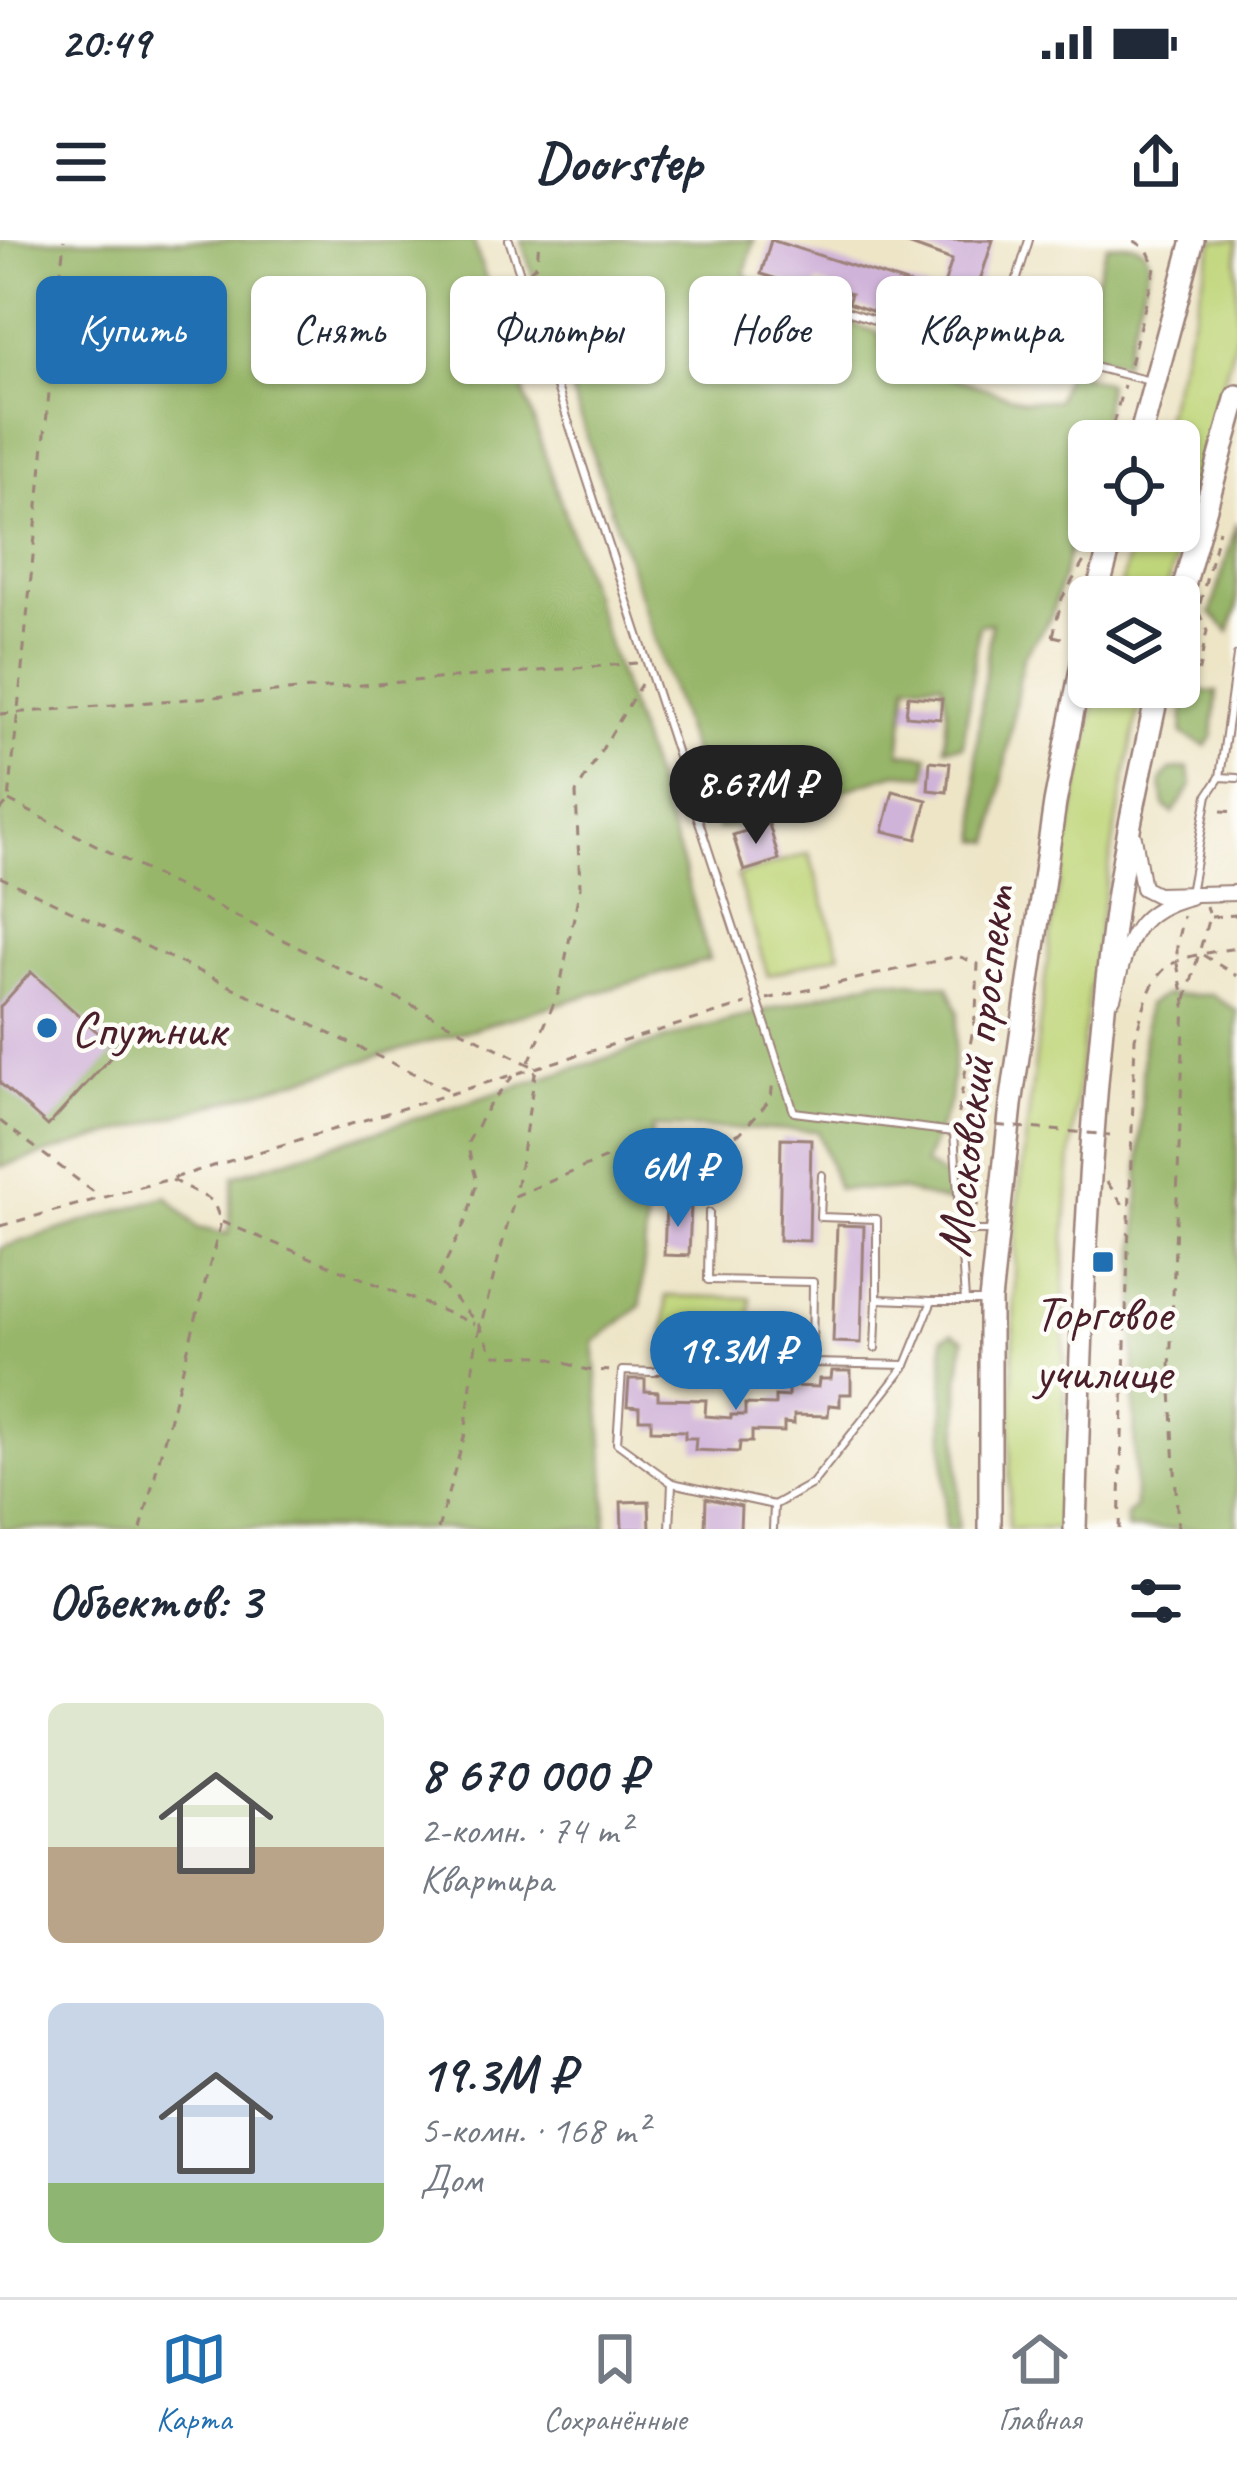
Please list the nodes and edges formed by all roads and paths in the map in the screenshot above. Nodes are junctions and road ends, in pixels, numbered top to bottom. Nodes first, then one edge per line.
1 (64, 240) edge
2 (508, 240) edge
3 (539, 240) edge
4 (1029, 240) edge
5 (1133, 240) edge
6 (1193, 240) edge
7 (520, 276) edge
8 (525, 276) edge
9 (1018, 276) edge
10 (1103, 369) edge
11 (1127, 375) junction
12 (1157, 382) junction
13 (555, 384) edge
14 (1237, 397) edge
15 (1114, 420) edge
16 (1145, 420) edge
17 (1219, 530) dead end
18 (1187, 576) edge
19 (1068, 588) edge
20 (1200, 602) edge
21 (1200, 614) edge
22 (1068, 639) edge
23 (1237, 656) edge
24 (1200, 662) edge
25 (648, 667) junction
26 (1074, 708) edge
27 (1154, 708) edge
28 (18, 713) junction
29 (0, 714) edge
30 (1220, 778) junction
31 (1237, 778) edge
32 (9, 801) junction
33 (0, 811) edge
34 (1221, 811) dead end
35 (1237, 812) edge
36 (1131, 814) junction
37 (0, 877) edge
38 (1237, 893) edge
39 (1197, 896) junction
40 (1237, 915) edge
41 (1209, 917) junction
42 (1237, 948) edge
43 (1200, 953) junction
44 (1177, 958) junction
45 (1237, 976) edge
46 (757, 1001) junction
47 (1185, 1002) junction
48 (1103, 1030) junction
49 (776, 1058) junction
50 (528, 1064) junction
51 (536, 1068) junction
52 (514, 1075) junction
53 (454, 1093) junction
54 (0, 1121) edge
55 (954, 1132) junction
56 (1110, 1135) dead end
57 (821, 1175) dead end
58 (170, 1179) junction
59 (1106, 1181) dead end
60 (515, 1196) junction
61 (99, 1197) junction
62 (1127, 1211) junction
63 (709, 1214) dead end
64 (220, 1222) junction
65 (0, 1226) edge
66 (962, 1231) junction
67 (998, 1231) junction
68 (877, 1299) junction
69 (932, 1300) junction
70 (964, 1300) junction
71 (990, 1300) junction
72 (480, 1326) junction
73 (875, 1348) dead end
74 (812, 1363) junction
75 (906, 1365) junction
76 (622, 1371) junction
77 (672, 1483) junction
78 (774, 1505) junction
79 (140, 1529) edge
80 (438, 1529) edge
81 (670, 1529) edge
82 (773, 1529) edge
83 (990, 1529) edge
84 (1076, 1529) edge
85 (1120, 1529) edge
86 (1178, 1529) edge

1 - 28 path
2 - 7 lane
3 - 8 path
4 - 9 lane
5 - 11 path
6 - 12 main road
10 - 11 lane
11 - 12 lane
11 - 15 path
12 - 16 main road
13 - 25 lane
14 - 18 main road
17 - 20 path
19 - 22 path, bridge
21 - 24 path
23 - 30 lane
25 - 28 path
25 - 46 lane
25 - 50 path
26 - 67 main road, Московский проспект
27 - 36 main road
28 - 29 path
28 - 32 path
30 - 31 lane
30 - 39 lane
32 - 33 path
32 - 50 path
34 - 35 path
36 - 39 street
36 - 48 main road
37 - 53 path
38 - 39 street
39 - 41 path
39 - 44 path
39 - 48 street
40 - 41 path
41 - 43 path
42 - 43 path
43 - 44 path
43 - 45 path
43 - 47 path
44 - 47 path
44 - 62 path
46 - 49 lane
46 - 51 path
46 - 55 path
47 - 86 path
48 - 84 main road
49 - 55 lane
49 - 60 path
50 - 51 path
51 - 52 path
51 - 60 path
52 - 53 path
52 - 72 path
53 - 58 path
54 - 61 path
55 - 66 lane
56 - 66 path, bridge
57 - 68 lane
58 - 61 path
58 - 64 path
59 - 62 path
60 - 72 path
61 - 65 path
62 - 85 path
63 - 74 lane
64 - 72 path
64 - 79 path
66 - 67 lane
66 - 70 lane
67 - 71 main road, Московский проспект
68 - 69 lane
68 - 73 lane
69 - 70 lane
69 - 75 lane
70 - 71 lane
71 - 83 main road, Московский проспект
72 - 76 path
72 - 80 path
74 - 75 lane
74 - 76 lane
75 - 78 lane
76 - 77 lane
77 - 78 lane
77 - 81 lane
78 - 82 lane

